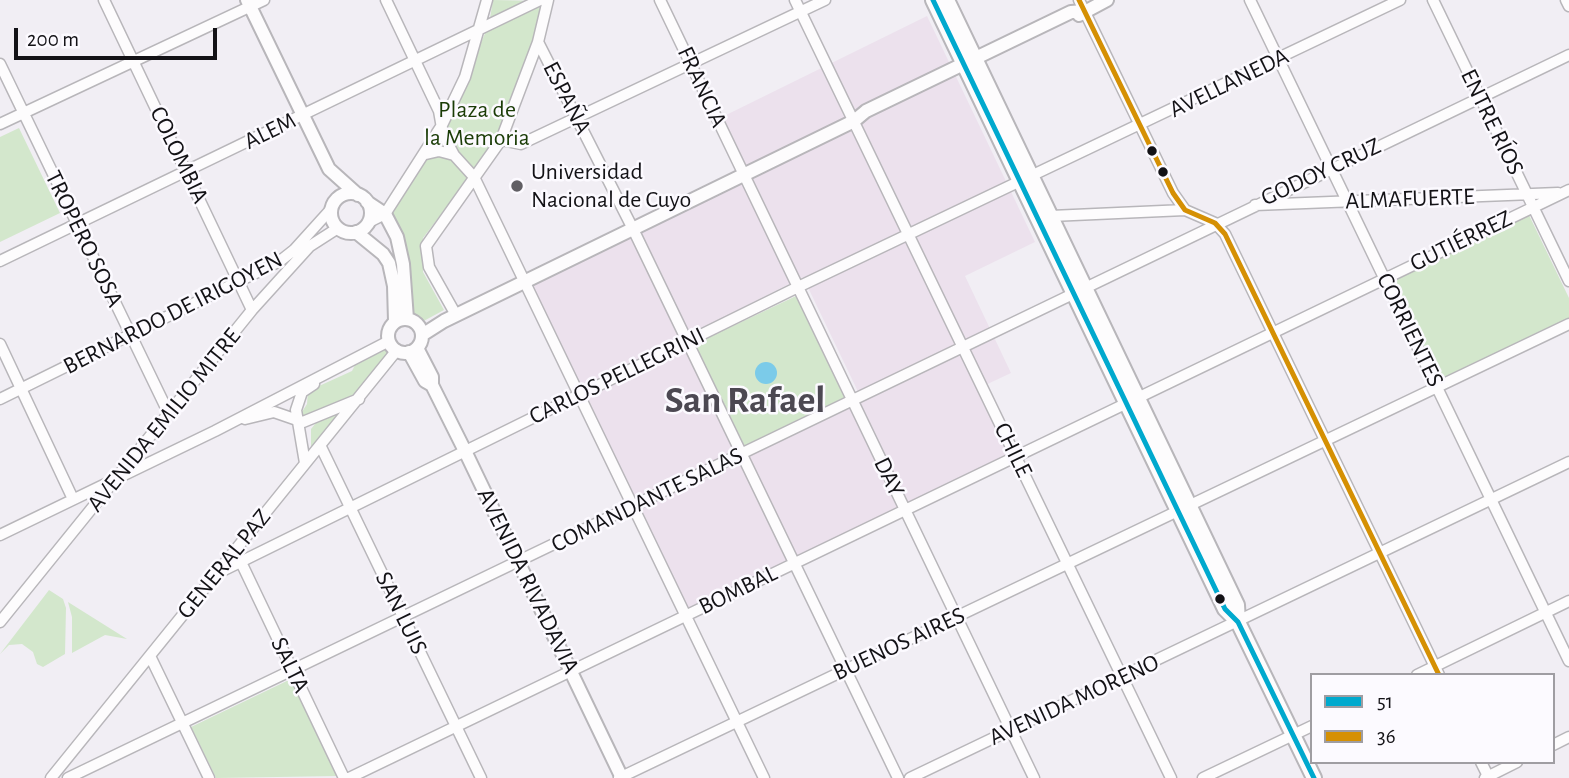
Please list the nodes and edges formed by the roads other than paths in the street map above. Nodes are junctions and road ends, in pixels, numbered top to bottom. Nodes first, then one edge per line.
1 (104, 0) edge
2 (264, 0) edge
3 (386, 0) edge
4 (487, 0) edge
5 (540, 0) edge
6 (548, 0) edge
7 (660, 0) edge
8 (795, 0) edge
9 (825, 0) edge
10 (933, 0) edge
11 (947, 0) edge
12 (1107, 0) edge
13 (1250, 0) edge
14 (1399, 0) edge
15 (1433, 0) edge
16 (1566, 0) edge
17 (249, 3) edge
18 (1081, 5) edge
19 (1569, 6) edge
20 (801, 12) junction
21 (481, 28) junction
22 (538, 42) junction
23 (1569, 55) edge
24 (1279, 59) junction
25 (133, 61) junction
26 (415, 61) junction
27 (690, 63) junction
28 (0, 64) edge
29 (971, 65) junction
30 (1480, 98) junction
31 (23, 112) junction
32 (303, 115) junction
33 (578, 119) junction
34 (854, 121) junction
35 (0, 124) edge
36 (442, 125) junction
37 (1140, 125) junction
38 (500, 140) junction
39 (426, 154) junction
40 (454, 155) junction
41 (1332, 167) junction
42 (329, 169) junction
43 (186, 171) junction
44 (744, 175) junction
45 (474, 177) junction
46 (1026, 180) junction
47 (402, 191) junction
48 (1567, 192) edge
49 (1527, 194) junction
50 (363, 198) junction
51 (1348, 201) junction
52 (335, 203) junction
53 (1251, 205) junction
54 (1533, 206) junction
55 (1185, 210) junction
56 (385, 214) junction
57 (1051, 216) junction
58 (369, 222) junction
59 (1215, 223) junction
60 (77, 224) junction
61 (338, 228) junction
62 (633, 229) junction
63 (356, 232) junction
64 (909, 235) junction
65 (0, 261) edge
66 (1384, 277) junction
67 (525, 281) junction
68 (1569, 281) edge
69 (240, 282) junction
70 (798, 288) junction
71 (1080, 291) junction
72 (253, 310) junction
73 (450, 318) junction
74 (401, 320) junction
75 (1569, 324) edge
76 (1273, 332) junction
77 (130, 335) junction
78 (409, 342) junction
79 (688, 342) junction
80 (0, 344) edge
81 (963, 347) junction
82 (351, 360) junction
83 (1437, 386) junction
84 (21, 389) junction
85 (580, 395) junction
86 (0, 399) edge
87 (359, 399) junction
88 (1132, 400) junction
89 (852, 401) junction
90 (169, 414) junction
91 (298, 422) junction
92 (215, 430) junction
93 (1325, 439) junction
94 (321, 447) junction
95 (465, 452) junction
96 (742, 454) junction
97 (1016, 455) junction
98 (1569, 462) edge
99 (305, 463) junction
100 (117, 478) junction
101 (73, 499) junction
102 (1492, 499) junction
103 (634, 507) junction
104 (350, 508) junction
105 (1184, 508) junction
106 (905, 510) junction
107 (0, 535) edge
108 (235, 551) junction
109 (1380, 552) junction
110 (241, 562) junction
111 (518, 562) junction
112 (795, 563) junction
113 (1068, 564) junction
114 (216, 574) junction
115 (1569, 601) edge
116 (1545, 612) junction
117 (686, 615) junction
118 (956, 617) junction
119 (404, 618) junction
120 (0, 622) edge
121 (1238, 622) junction
122 (150, 656) junction
123 (1569, 661) edge
124 (846, 669) junction
125 (293, 671) junction
126 (571, 671) junction
127 (1437, 671) edge
128 (1123, 676) junction
129 (736, 722) junction
130 (183, 724) junction
131 (456, 726) junction
132 (1310, 727) edge
133 (1010, 729) junction
134 (1293, 735) junction
135 (66, 759) junction
136 (1513, 764) edge
137 (73, 777) edge
138 (1487, 777) edge
139 (51, 778) edge
140 (209, 778) edge
141 (346, 778) edge
142 (481, 778) edge
143 (621, 778) edge
144 (764, 778) edge
145 (898, 778) edge
146 (910, 778) edge
147 (1034, 778) edge
148 (1171, 778) edge
149 (1203, 778) edge
150 (1314, 778) edge

1 - 25 street, COLOMBIA
2 - 17 street
3 - 26 street
4 - 21 street
5 - 21 street, ALEM
6 - 22 street
7 - 27 street, FRANCIA
8 - 20 street, CHILE
9 - 20 street
10 - 29 highway
11 - 29 highway
12 - 18 main road
13 - 24 street, CORRIENTES
14 - 24 street, AVELLANEDA
15 - 30 street, ENTRE RÍOS
16 - 19 street
17 - 25 street
17 - 32 main road
18 - 29 main road
18 - 37 street
20 - 27 street
20 - 34 street, CHILE
21 - 26 street, ALEM
21 - 36 street
22 - 33 street, ESPAÑA
22 - 38 street
23 - 30 street, GODOY CRUZ
24 - 37 street, AVELLANEDA
24 - 41 street, CORRIENTES
25 - 31 street
25 - 43 street, COLOMBIA
26 - 32 street, ALEM
26 - 36 street
27 - 33 street
27 - 44 street, FRANCIA
28 - 31 street, TROPERO SOSA
29 - 34 main road
29 - 46 highway
30 - 41 street, GODOY CRUZ
30 - 49 street, ENTRE RÍOS
31 - 35 street
31 - 60 street, TROPERO SOSA
32 - 42 main road
32 - 43 street, ALEM
33 - 38 street
33 - 62 street, ESPAÑA
34 - 44 main road
34 - 64 street, CHILE
36 - 39 street
36 - 40 street
37 - 46 street, AVELLANEDA
37 - 55 street
38 - 45 street
39 - 40 street
39 - 47 street
40 - 45 street
41 - 51 street, CORRIENTES
41 - 53 street, GODOY CRUZ
42 - 50 main road
42 - 52 main road
43 - 60 street, ALEM
43 - 69 street, COLOMBIA
44 - 62 main road
44 - 70 street, DAY
45 - 67 street
45 - 73 street
46 - 57 highway
46 - 64 street, CARLOS PELLEGRINI
46 - 71 highway
47 - 50 street
47 - 56 street
48 - 49 street, ALMAFUERTE
48 - 54 street, GUTIÉRREZ
49 - 51 street, ALMAFUERTE
49 - 54 street, ENTRE RÍOS
50 - 52 main road
50 - 56 main road
50 - 58 main road
51 - 53 street, ALMAFUERTE
51 - 66 street, CORRIENTES
52 - 61 main road
52 - 69 street, BERNARDO DE IRIGOYEN
53 - 59 street, GODOY CRUZ
54 - 66 street, GUTIÉRREZ
54 - 68 street, ENTRE RÍOS
55 - 57 street
55 - 59 street
56 - 58 street
56 - 74 main road
57 - 71 highway
58 - 63 main road
59 - 71 street, GODOY CRUZ
59 - 76 street
60 - 65 street, ALEM
60 - 77 street, TROPERO SOSA
61 - 63 main road
61 - 72 street, AVENIDA EMILIO MITRE
62 - 67 main road
62 - 79 street, ESPAÑA
63 - 74 main road
64 - 70 street, CARLOS PELLEGRINI
64 - 81 street, CHILE
66 - 76 street, GUTIÉRREZ
66 - 83 street, CORRIENTES
67 - 73 main road
67 - 85 street
69 - 72 street, COLOMBIA
69 - 77 street, BERNARDO DE IRIGOYEN
70 - 79 street, CARLOS PELLEGRINI
70 - 89 street, DAY
71 - 81 street, COMANDANTE SALAS
71 - 88 highway
72 - 90 street, AVENIDA EMILIO MITRE
73 - 78 main road
74 - 78 main road
74 - 78 main road
75 - 83 street, BUENOS AIRES
76 - 88 street, GUTIÉRREZ
76 - 93 street
77 - 84 street, BERNARDO DE IRIGOYEN
77 - 90 street, TROPERO SOSA
78 - 82 street
78 - 87 street, GENERAL PAZ
78 - 95 main road, AVENIDA RIVADAVIA
79 - 85 street, CARLOS PELLEGRINI
79 - 96 street, ESPAÑA
80 - 84 street
81 - 89 street, COMANDANTE SALAS
81 - 97 street, CHILE
82 - 91 street
82 - 92 street
83 - 93 street, BUENOS AIRES
83 - 102 street, CORRIENTES
84 - 86 street, BERNARDO DE IRIGOYEN
84 - 101 street
85 - 95 street, CARLOS PELLEGRINI
85 - 103 street
87 - 91 street
87 - 94 street, GENERAL PAZ
88 - 97 street, BOMBAL
88 - 105 highway
89 - 96 street, COMANDANTE SALAS
89 - 106 street, DAY
90 - 100 street, AVENIDA EMILIO MITRE
91 - 92 street
91 - 99 street
92 - 100 street
93 - 105 street, BUENOS AIRES
93 - 109 street
94 - 99 street, GENERAL PAZ
94 - 104 street, SAN LUIS
95 - 104 street, CARLOS PELLEGRINI
95 - 111 main road, AVENIDA RIVADAVIA
96 - 103 street, COMANDANTE SALAS
96 - 112 street, ESPAÑA
97 - 106 street, BOMBAL
97 - 113 street, CHILE
98 - 102 street, AVENIDA MORENO
99 - 108 street, GENERAL PAZ
100 - 101 street
100 - 120 street, AVENIDA EMILIO MITRE
101 - 107 street
102 - 109 street, AVENIDA MORENO
102 - 116 street, CORRIENTES
103 - 111 street, COMANDANTE SALAS
103 - 117 street
104 - 110 street, CARLOS PELLEGRINI
104 - 119 street, SAN LUIS
105 - 113 street, BUENOS AIRES
105 - 121 highway
106 - 112 street, BOMBAL
106 - 118 street, DAY
108 - 110 street, SALTA
108 - 114 street, GENERAL PAZ
109 - 121 street, AVENIDA MORENO
109 - 127 street
110 - 114 street, CARLOS PELLEGRINI
110 - 125 street, SALTA
111 - 119 street, COMANDANTE SALAS
111 - 126 main road, AVENIDA RIVADAVIA
112 - 117 street, BOMBAL
112 - 124 street, ESPAÑA
113 - 118 street, BUENOS AIRES
113 - 128 street, CHILE
114 - 122 street, GENERAL PAZ
115 - 116 street
116 - 123 street, CORRIENTES
116 - 127 street
117 - 126 street, BOMBAL
117 - 129 street
118 - 124 street, BUENOS AIRES
118 - 133 street, DAY
119 - 125 street, COMANDANTE SALAS
119 - 131 street, SAN LUIS
121 - 128 street, AVENIDA MORENO
121 - 134 highway
122 - 130 street
122 - 135 street, GENERAL PAZ
124 - 129 street, BUENOS AIRES
124 - 145 street, ESPAÑA
125 - 130 street, COMANDANTE SALAS
125 - 141 street, SALTA
126 - 131 street, BOMBAL
126 - 143 main road, AVENIDA RIVADAVIA
128 - 133 street, AVENIDA MORENO
128 - 148 street, CHILE
129 - 143 street, BUENOS AIRES
129 - 144 street
130 - 137 street, COMANDANTE SALAS
130 - 140 street
131 - 141 street, BOMBAL
131 - 142 street, SAN LUIS
132 - 134 street
133 - 146 street, AVENIDA MORENO
133 - 147 street, DAY
134 - 149 street
134 - 150 highway
135 - 137 street
135 - 139 street, GENERAL PAZ
136 - 138 street

